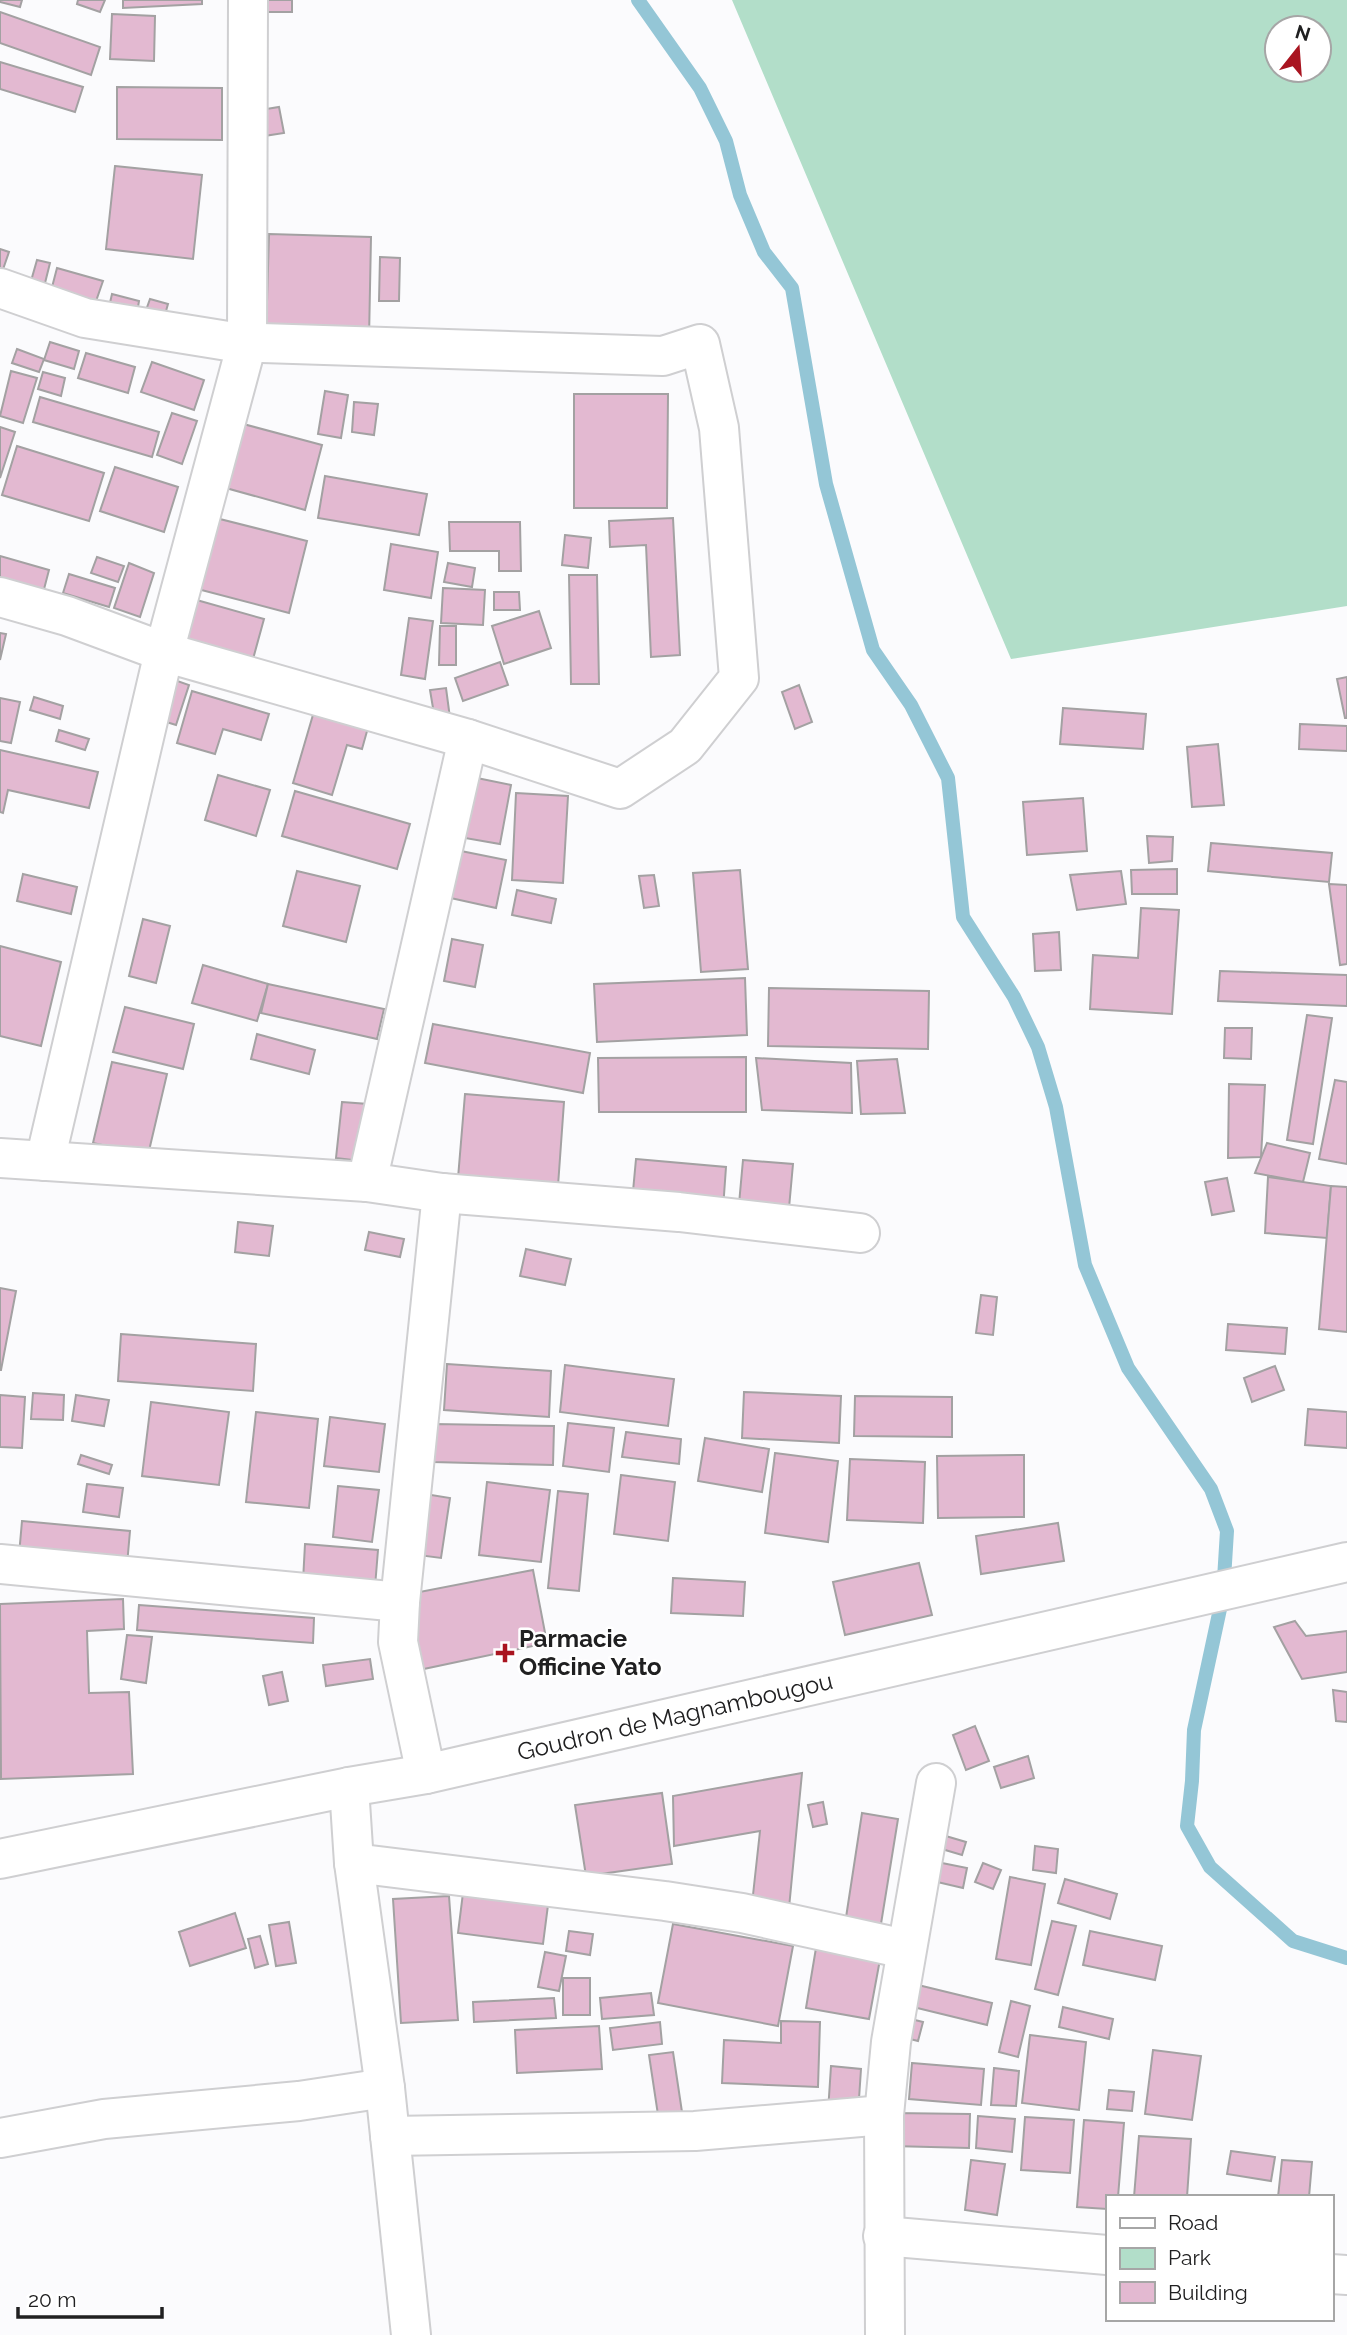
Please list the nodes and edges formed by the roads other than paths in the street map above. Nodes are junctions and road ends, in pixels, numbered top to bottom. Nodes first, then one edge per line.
1 (248, 0) edge
2 (0, 288) edge
3 (247, 343) junction
4 (0, 597) edge
5 (164, 652) junction
6 (468, 738) junction
7 (0, 1158) edge
8 (45, 1161) junction
9 (367, 1182) junction
10 (442, 1193) junction
11 (860, 1233) dead end
12 (1347, 1562) edge
13 (0, 1564) edge
14 (400, 1602) junction
15 (426, 1774) junction
16 (936, 1783) dead end
17 (349, 1787) junction
18 (0, 1859) edge
19 (354, 1863) junction
20 (905, 1949) junction
21 (385, 2088) junction
22 (884, 2115) junction
23 (390, 2136) junction
24 (0, 2138) edge
25 (883, 2236) junction
26 (1106, 2255) edge
27 (411, 2335) edge
28 (885, 2335) edge

1 - 3 street
2 - 3 street
3 - 5 street
3 - 6 street
4 - 5 street
5 - 6 street
5 - 8 street
6 - 9 street
7 - 8 street
8 - 9 street
9 - 10 street
10 - 11 street
10 - 14 street
12 - 15 street, Goudron de Magnambougou
13 - 14 street
14 - 15 street
15 - 17 street, Goudron de Magnambougou
16 - 20 street
17 - 18 street, Goudron de Magnambougou
17 - 19 street
19 - 20 street
19 - 21 street
20 - 22 street
21 - 23 street
21 - 24 street
22 - 23 street
22 - 25 street
23 - 27 street
25 - 26 street
25 - 28 street

